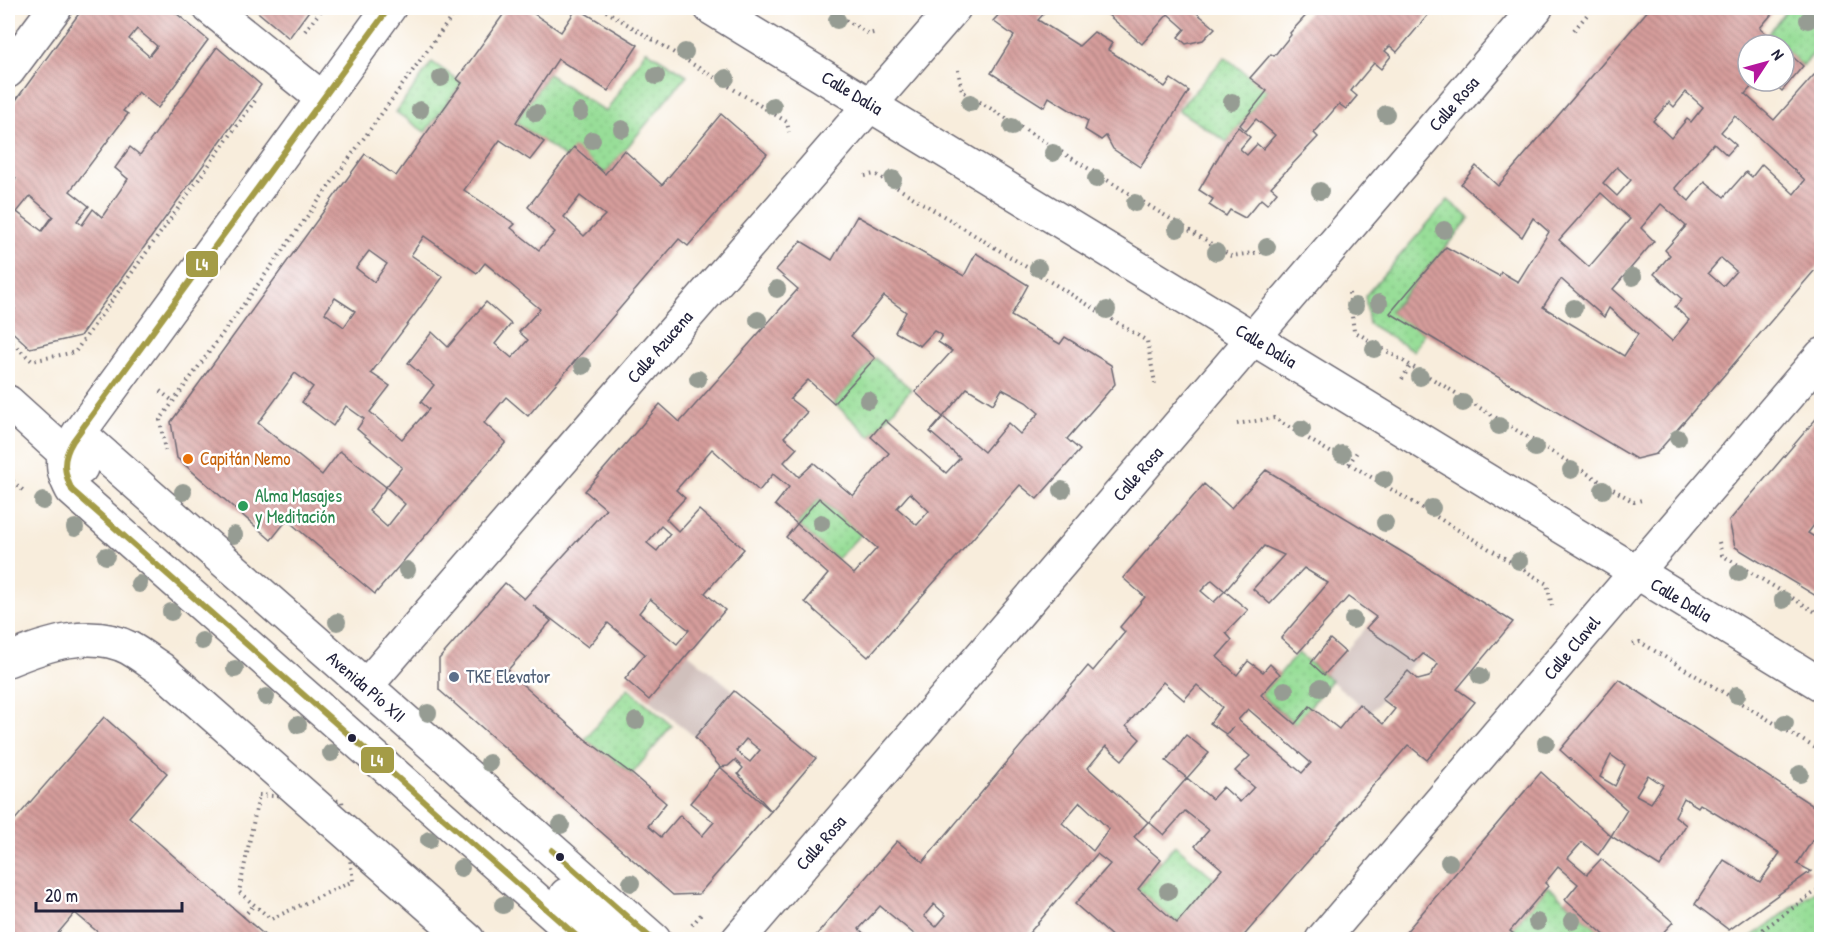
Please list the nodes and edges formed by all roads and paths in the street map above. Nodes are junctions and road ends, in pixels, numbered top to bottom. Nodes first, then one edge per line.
1 (55, 8) edge
2 (210, 8) edge
3 (323, 8) edge
4 (389, 8) edge
5 (458, 8) edge
6 (601, 8) edge
7 (711, 8) edge
8 (825, 8) edge
9 (954, 8) edge
10 (1536, 8) edge
11 (1593, 8) edge
12 (879, 32) dead end
13 (1570, 34) dead end
14 (957, 60) dead end
15 (280, 64) junction
16 (8, 71) edge
17 (323, 99) junction
18 (870, 104) junction
19 (790, 143) dead end
20 (854, 177) dead end
21 (1276, 244) dead end
22 (1357, 284) dead end
23 (1254, 338) junction
24 (8, 339) edge
25 (1821, 355) edge
26 (1150, 390) dead end
27 (8, 402) edge
28 (160, 420) dead end
29 (1231, 431) dead end
30 (72, 444) junction
31 (1644, 500) dead end
32 (1718, 533) dead end
33 (1636, 572) junction
34 (1553, 614) dead end
35 (1821, 616) edge
36 (1629, 645) dead end
37 (8, 660) edge
38 (1821, 685) edge
39 (366, 686) junction
40 (1821, 752) edge
41 (1821, 887) edge
42 (254, 905) junction
43 (243, 917) dead end
44 (468, 939) edge
45 (582, 939) edge
46 (616, 939) edge
47 (654, 939) edge
48 (738, 939) edge
49 (1322, 939) edge
50 (1748, 939) edge

1 - 16 street
2 - 15 street
3 - 15 path
4 - 17 street
5 - 28 path
6 - 19 path
7 - 18 street, Calle Dalia
8 - 12 path
9 - 18 street, Calle Azucena
10 - 23 street, Calle Rosa
11 - 13 path
14 - 21 path
15 - 17 street
15 - 24 path
17 - 30 street
18 - 23 street, Calle Dalia
18 - 39 street, Calle Azucena
20 - 26 path
22 - 31 path
23 - 33 street, Calle Dalia
23 - 48 street, Calle Rosa
25 - 33 street, Calle Clavel
27 - 30 street, Avenida Pío XII
29 - 34 path
30 - 39 street, Avenida Pío XII
30 - 45 street
30 - 46 street
32 - 35 path
33 - 38 street, Calle Dalia
33 - 49 street, Calle Clavel
36 - 40 path
37 - 44 street
39 - 47 street, Avenida Pío XII
41 - 50 path
42 - 42 path
42 - 43 path

